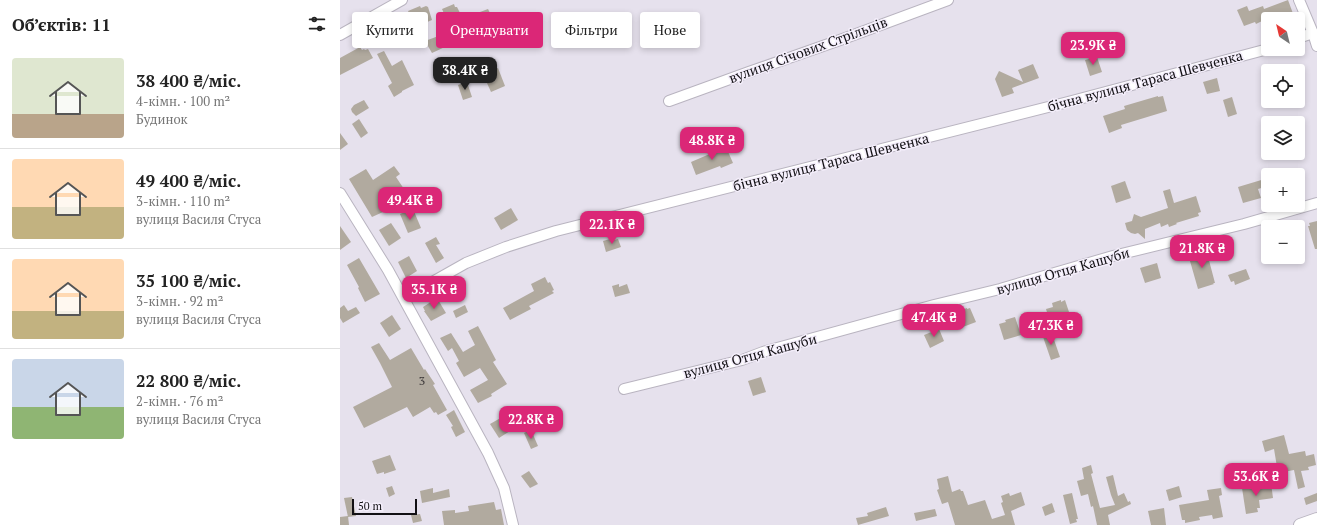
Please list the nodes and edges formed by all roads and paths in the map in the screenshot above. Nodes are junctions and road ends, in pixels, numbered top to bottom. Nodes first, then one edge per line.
1 (402, 0) edge
2 (948, 0) edge
3 (1299, 0) edge
4 (1313, 33) junction
5 (340, 35) edge
6 (1305, 36) edge
7 (1317, 46) edge
8 (1261, 51) edge
9 (668, 101) dead end
10 (340, 193) edge
11 (1317, 203) edge
12 (404, 298) junction
13 (624, 389) dead end
14 (1317, 519) edge
15 (513, 525) edge
16 (1300, 525) edge

1 - 5 street
2 - 9 street, вулиця Січових Стрільців
3 - 4 street
4 - 6 street
4 - 7 street
8 - 12 street, бічна вулиця Тараса Шевченка
10 - 12 street
11 - 13 street, вулиця Отця Кашуби
12 - 15 street
14 - 16 street

